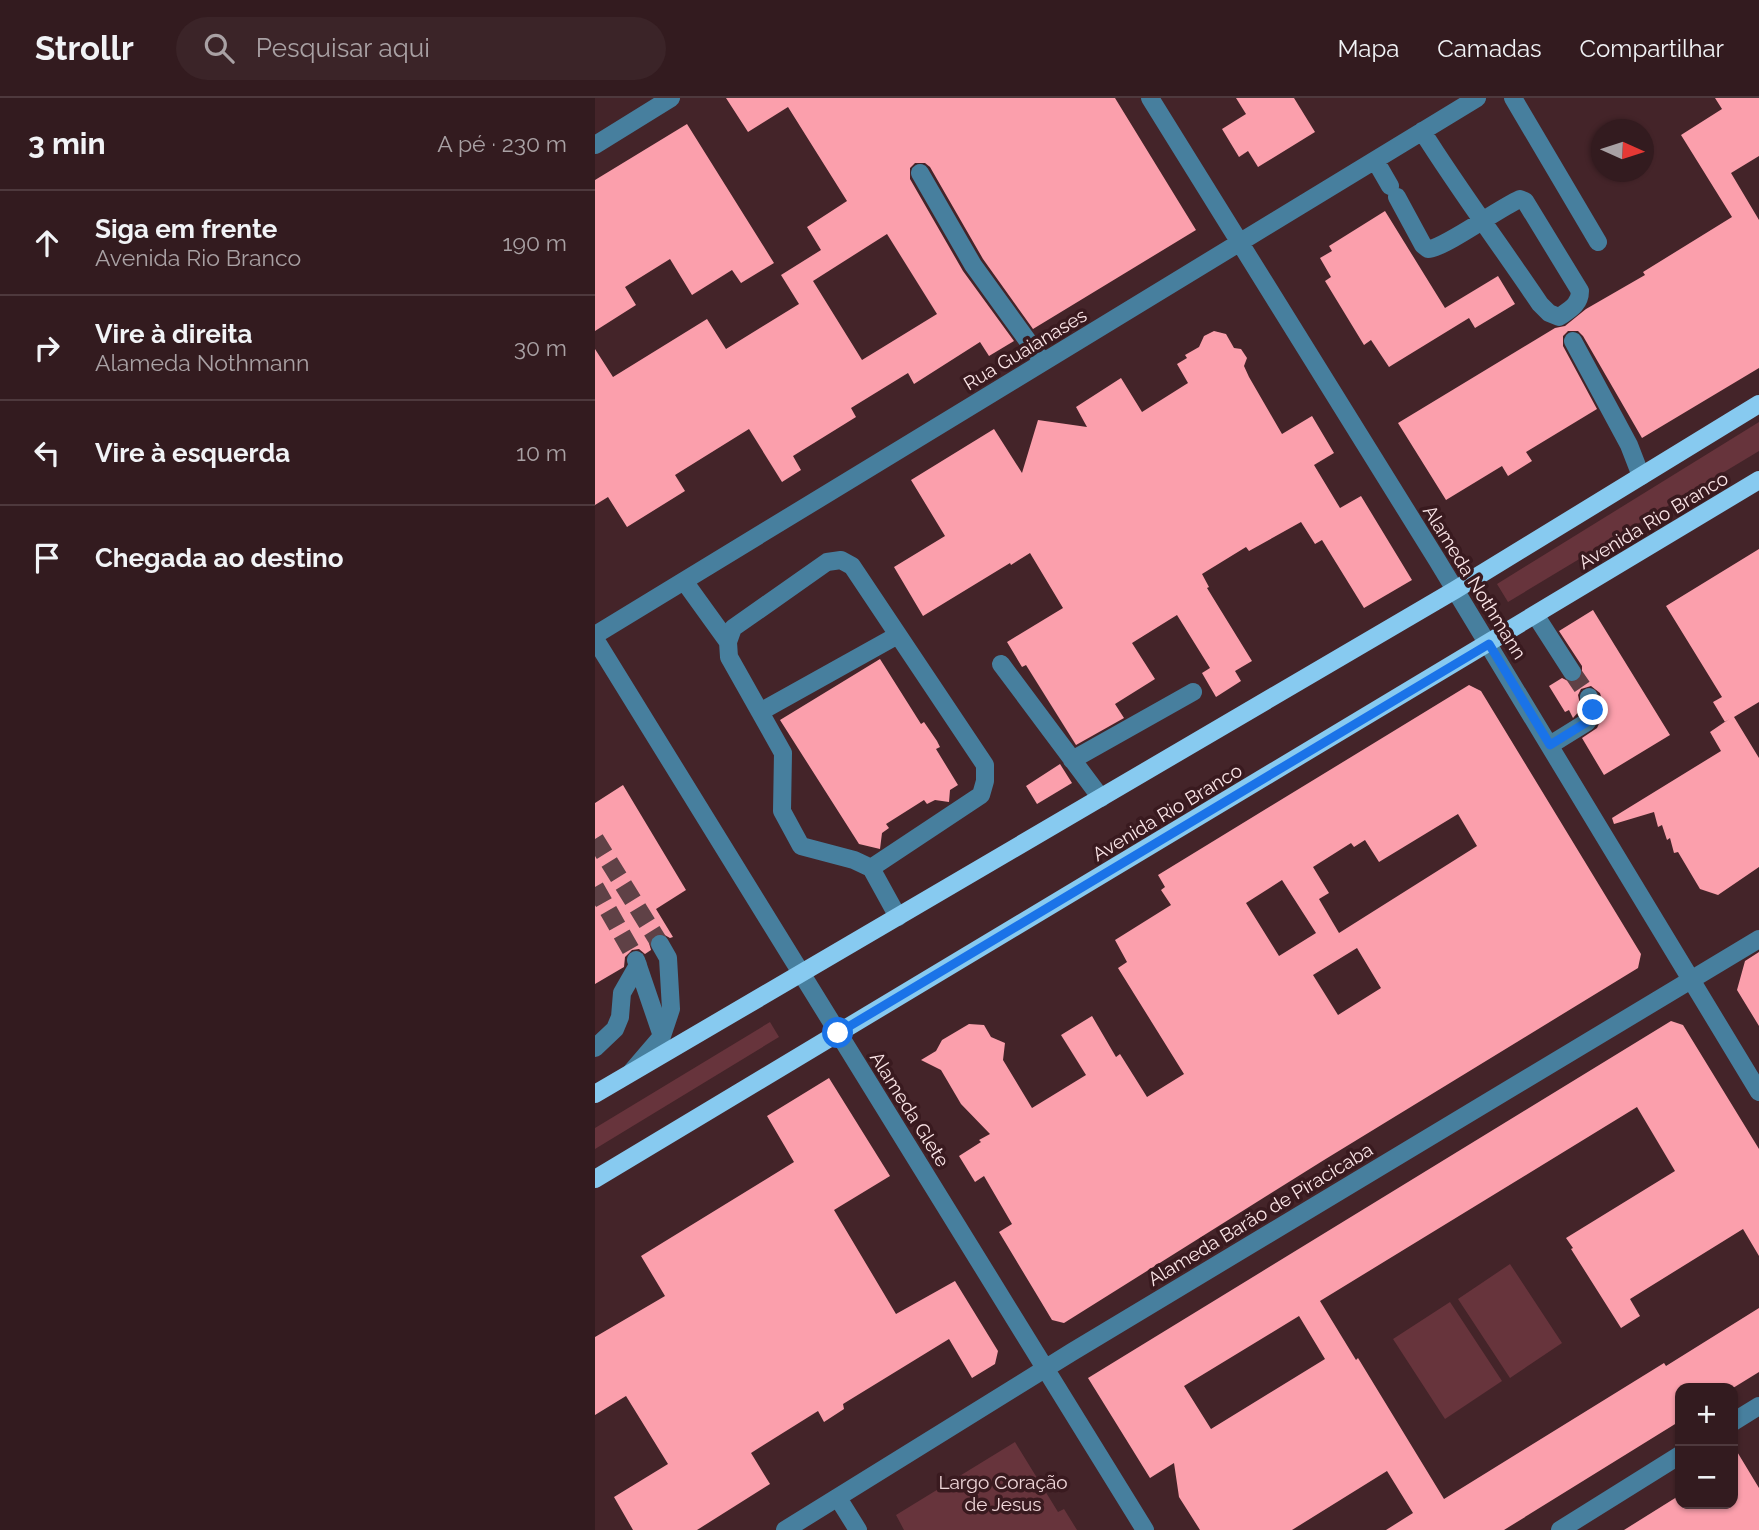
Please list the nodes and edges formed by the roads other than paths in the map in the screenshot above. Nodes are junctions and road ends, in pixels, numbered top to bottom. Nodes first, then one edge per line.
1 (671, 98) edge
2 (1150, 98) edge
3 (1477, 98) edge
4 (1513, 98) edge
5 (1422, 131) junction
6 (595, 145) edge
7 (1375, 160) junction
8 (921, 173) dead end
9 (1482, 220) junction
10 (1598, 242) dead end
11 (1240, 243) junction
12 (1573, 341) dead end
13 (1043, 362) junction
14 (1759, 404) edge
15 (1641, 476) junction
16 (1759, 480) edge
17 (684, 581) junction
18 (1455, 590) junction
19 (1536, 616) junction
20 (898, 635) junction
21 (595, 637) edge
22 (728, 642) junction
23 (1489, 644) junction
24 (1001, 664) dead end
25 (1572, 672) tunnel mouth
26 (1193, 692) dead end
27 (1589, 697) dead end
28 (760, 712) junction
29 (1550, 745) junction
30 (1072, 760) junction
31 (1101, 797) junction
32 (871, 868) junction
33 (898, 917) junction
34 (1759, 939) edge
35 (660, 944) tunnel mouth
36 (801, 974) junction
37 (1691, 979) junction
38 (838, 1033) junction
39 (662, 1036) junction
40 (598, 1040) edge
41 (630, 1074) junction
42 (1759, 1092) edge
43 (595, 1094) edge
44 (595, 1179) edge
45 (1046, 1368) junction
46 (1759, 1406) edge
47 (1738, 1419) edge
48 (1675, 1458) edge
49 (838, 1497) junction
50 (785, 1530) edge
51 (858, 1530) edge
52 (1145, 1530) edge
53 (1560, 1530) edge

1 - 6 street
2 - 11 street, Alameda Nothmann
3 - 5 street, Rua Guaianases
4 - 10 street
5 - 7 street, Rua Guaianases
5 - 9 street
7 - 9 street
7 - 11 street, Rua Guaianases
8 - 13 street
9 - 9 street
11 - 13 street, Rua Guaianases
11 - 18 street, Alameda Nothmann
12 - 15 street
13 - 17 street, Rua Guaianases
14 - 15 main road
15 - 18 main road
16 - 19 main road, Avenida Rio Branco
17 - 21 street, Rua Guaianases
17 - 22 street
18 - 23 street, Alameda Nothmann
18 - 31 main road
19 - 23 main road, Avenida Rio Branco
19 - 25 street
20 - 22 street
20 - 28 street
20 - 32 street
21 - 36 street, Alameda Glete
22 - 28 street
23 - 29 street, Alameda Nothmann
23 - 38 main road, Avenida Rio Branco
24 - 30 street
26 - 30 street
27 - 29 street
28 - 32 street
29 - 37 street, Alameda Nothmann
30 - 31 street
31 - 33 main road
32 - 33 street
33 - 36 main road
34 - 37 street, Alameda Barão de Piracicaba
35 - 39 street
36 - 38 street, Alameda Glete
36 - 41 main road
37 - 42 street, Alameda Nothmann
37 - 45 street, Alameda Barão de Piracicaba
38 - 44 main road, Avenida Rio Branco
38 - 45 street, Alameda Glete
39 - 40 street
39 - 41 street
41 - 43 main road
45 - 49 street, Alameda Barão de Piracicaba
45 - 52 street, Alameda Glete
46 - 47 street
48 - 53 street
49 - 50 street, Alameda Barão de Piracicaba
49 - 51 street

